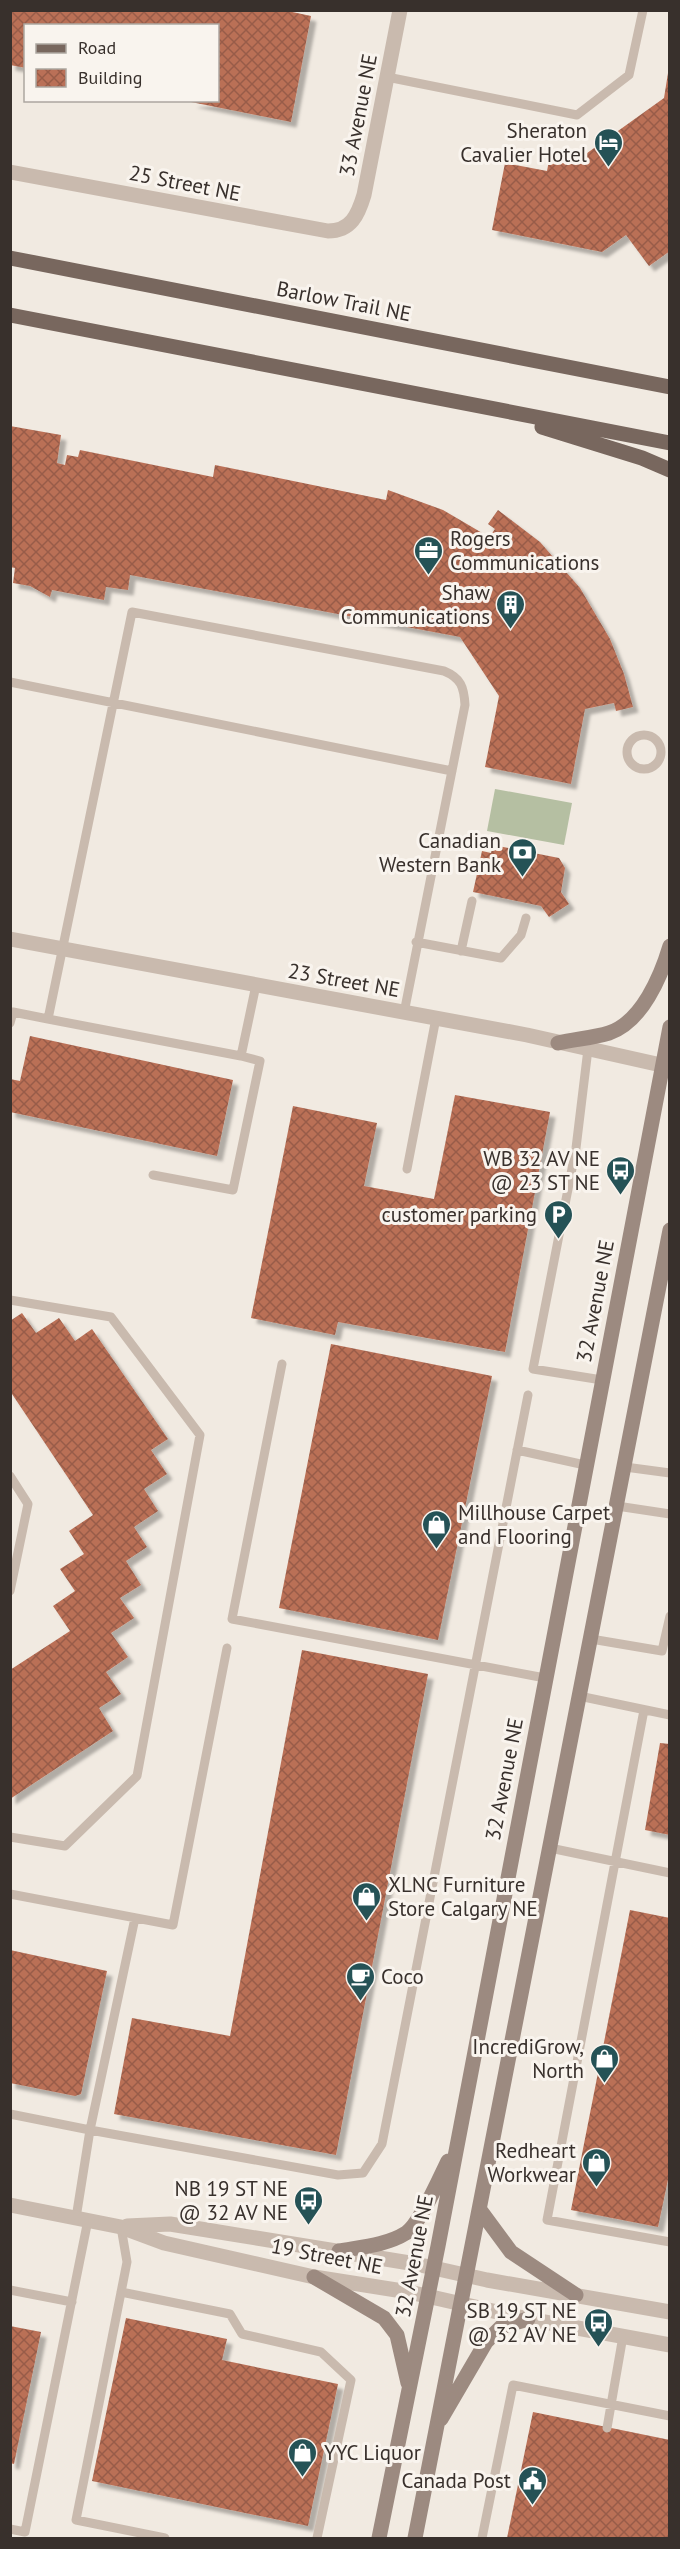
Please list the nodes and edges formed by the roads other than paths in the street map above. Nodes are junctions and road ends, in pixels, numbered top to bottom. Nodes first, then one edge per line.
1 (400, 10) edge
2 (643, 10) edge
3 (387, 77) junction
4 (10, 172) edge
5 (350, 225) joint
6 (10, 258) edge
7 (10, 315) edge
8 (669, 387) edge
9 (464, 404) junction
10 (669, 443) edge
11 (669, 470) edge
12 (10, 682) edge
13 (113, 703) junction
14 (666, 750) edge
15 (658, 762) junction
16 (669, 765) edge
17 (452, 771) junction
18 (472, 901) dead end
19 (526, 918) dead end
20 (10, 939) edge
21 (416, 942) junction
22 (669, 946) edge
23 (63, 949) junction
24 (461, 951) junction
25 (256, 985) junction
26 (404, 1012) junction
27 (436, 1018) junction
28 (48, 1019) junction
29 (10, 1023) edge
30 (669, 1027) edge
31 (558, 1043) junction
32 (588, 1048) junction
33 (241, 1056) junction
34 (665, 1066) edge
35 (407, 1169) dead end
36 (153, 1175) dead end
37 (669, 1230) edge
38 (10, 1299) edge
39 (282, 1364) dead end
40 (602, 1380) junction
41 (528, 1395) dead end
42 (517, 1450) junction
43 (585, 1465) junction
44 (625, 1467) junction
45 (669, 1473) edge
46 (10, 1476) edge
47 (617, 1506) junction
48 (669, 1514) edge
49 (10, 1591) edge
50 (669, 1616) edge
51 (591, 1640) junction
52 (227, 1648) dead end
53 (476, 1664) junction
54 (545, 1678) junction
55 (579, 1696) junction
56 (644, 1710) junction
57 (669, 1715) edge
58 (10, 1836) edge
59 (550, 1848) junction
60 (614, 1862) junction
61 (669, 1873) edge
62 (10, 1894) edge
63 (135, 1918) junction
64 (10, 2114) edge
65 (90, 2130) junction
66 (456, 2145) junction
67 (10, 2205) edge
68 (480, 2210) junction
69 (82, 2219) junction
70 (121, 2227) junction
71 (669, 2242) edge
72 (339, 2251) junction
73 (433, 2267) junction
74 (465, 2275) junction
75 (314, 2277) junction
76 (10, 2290) edge
77 (121, 2292) junction
78 (576, 2295) junction
79 (427, 2296) junction
80 (72, 2302) junction
81 (460, 2304) junction
82 (669, 2311) edge
83 (528, 2319) junction
84 (623, 2336) junction
85 (669, 2345) edge
86 (409, 2389) junction
87 (611, 2404) junction
88 (669, 2416) edge
89 (437, 2427) junction
90 (607, 2428) dead end
91 (10, 2529) edge
92 (165, 2538) edge
93 (317, 2538) edge
94 (379, 2538) edge
95 (415, 2538) edge
96 (482, 2538) edge

1 - 3 street, 33 Avenue NE
2 - 3 lane
3 - 5 street, 33 Avenue NE
4 - 5 street, 25 Street NE
6 - 8 main road, Barlow Trail NE
7 - 9 main road
9 - 10 main road
9 - 11 main road
12 - 13 lane
13 - 17 lane
13 - 17 lane
13 - 23 lane
14 - 15 lane
14 - 15 lane
15 - 16 lane
17 - 21 lane
18 - 24 lane
19 - 24 lane
20 - 23 street, 23 Street NE
21 - 24 lane
21 - 26 lane
22 - 31 main road
23 - 25 street, 23 Street NE
23 - 28 lane
25 - 26 street, 23 Street NE
25 - 33 lane
26 - 27 street, 23 Street NE
27 - 31 street, 23 Street NE
27 - 35 lane
28 - 29 lane
28 - 33 lane
30 - 34 main road, 32 Avenue NE
31 - 32 street, 23 Street NE
32 - 34 street, 23 Street NE
32 - 40 lane
33 - 36 lane
34 - 40 main road, 32 Avenue NE
37 - 44 main road
38 - 58 lane
39 - 53 lane
40 - 43 main road, 32 Avenue NE
41 - 42 lane
42 - 43 lane
42 - 53 lane
43 - 54 main road, 32 Avenue NE
44 - 45 lane
44 - 47 main road
46 - 49 lane
47 - 48 lane
47 - 51 main road
50 - 51 lane
51 - 55 main road
52 - 63 lane
53 - 54 lane
53 - 65 lane
54 - 66 main road, 32 Avenue NE
55 - 56 lane
55 - 59 main road
56 - 57 lane
56 - 60 lane
59 - 60 lane
59 - 68 main road
60 - 61 lane
60 - 71 lane
62 - 63 lane
63 - 65 lane
64 - 65 lane
65 - 69 lane
66 - 72 main road
66 - 73 main road, 32 Avenue NE
67 - 69 street, 19 Street NE
68 - 74 main road
68 - 78 main road
69 - 70 street, 19 Street NE
69 - 80 lane
70 - 72 street, 19 Street NE
70 - 75 street, 19 Street NE
70 - 77 lane
72 - 73 street, 19 Street NE
73 - 74 street, 19 Street NE
73 - 79 main road, 32 Avenue NE
74 - 78 street, 19 Street NE
74 - 81 main road
75 - 79 street, 19 Street NE
75 - 86 main road
76 - 80 lane
77 - 92 lane
77 - 93 lane
78 - 82 street, 19 Street NE
79 - 81 street, 19 Street NE
79 - 86 main road, 32 Avenue NE
80 - 91 lane
81 - 83 street, 19 Street NE
81 - 89 main road
83 - 84 street, 19 Street NE
83 - 89 main road
84 - 85 street, 19 Street NE
84 - 87 lane
86 - 94 main road, 32 Avenue NE
87 - 88 lane
87 - 90 lane
87 - 96 lane
89 - 95 main road

